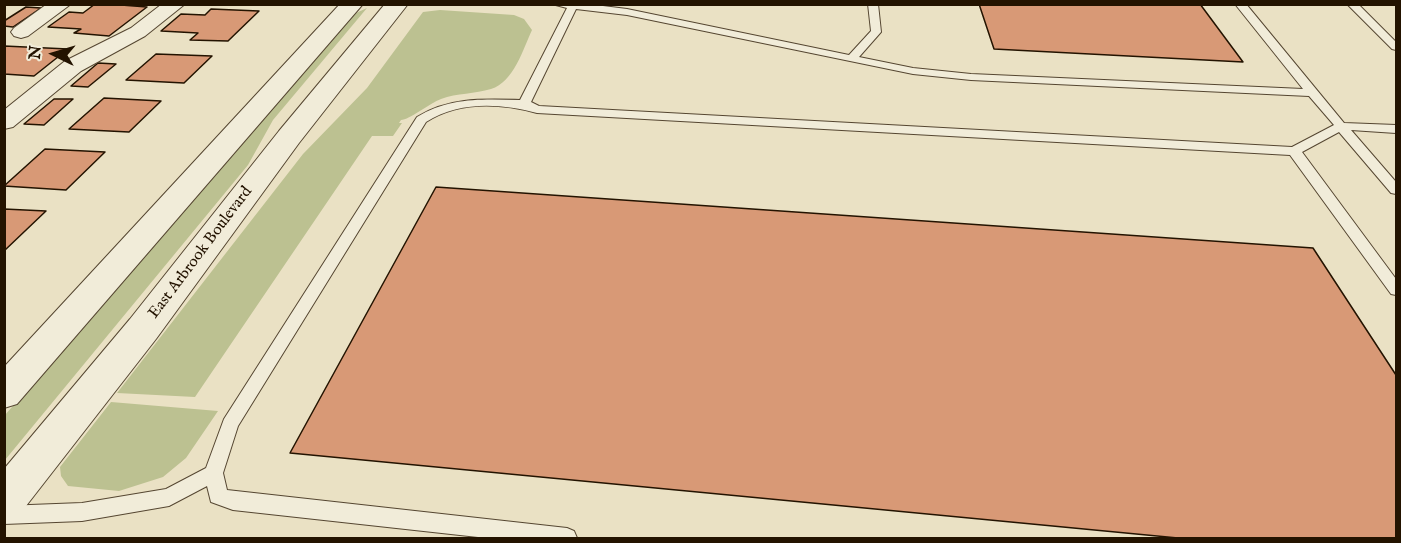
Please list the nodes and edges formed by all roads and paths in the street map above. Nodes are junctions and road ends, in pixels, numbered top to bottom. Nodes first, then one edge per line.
1 (61, 4) edge
2 (175, 4) edge
3 (352, 4) edge
4 (397, 4) edge
5 (557, 4) edge
6 (873, 4) edge
7 (1240, 4) edge
8 (1352, 4) edge
9 (574, 5) edge
10 (21, 32) dead end
11 (1396, 47) edge
12 (851, 59) junction
13 (1312, 93) junction
14 (4, 98) edge
15 (32, 100) junction
16 (524, 104) junction
17 (4, 122) edge
18 (1341, 126) junction
19 (1396, 129) edge
20 (1293, 152) junction
21 (1396, 190) edge
22 (1396, 290) edge
23 (4, 393) edge
24 (214, 473) junction
25 (4, 501) edge
26 (4, 514) edge
27 (567, 538) edge

1 - 10 street
2 - 15 street
3 - 23 street
4 - 25 street, East Arbrook Boulevard
5 - 9 lane
6 - 12 lane
7 - 13 lane
8 - 11 lane
9 - 12 lane
9 - 16 lane
12 - 13 lane
13 - 18 lane
14 - 15 street
15 - 17 street
16 - 20 lane
16 - 24 lane
18 - 19 lane
18 - 20 lane
18 - 21 lane
20 - 22 lane
24 - 26 lane
24 - 27 lane

